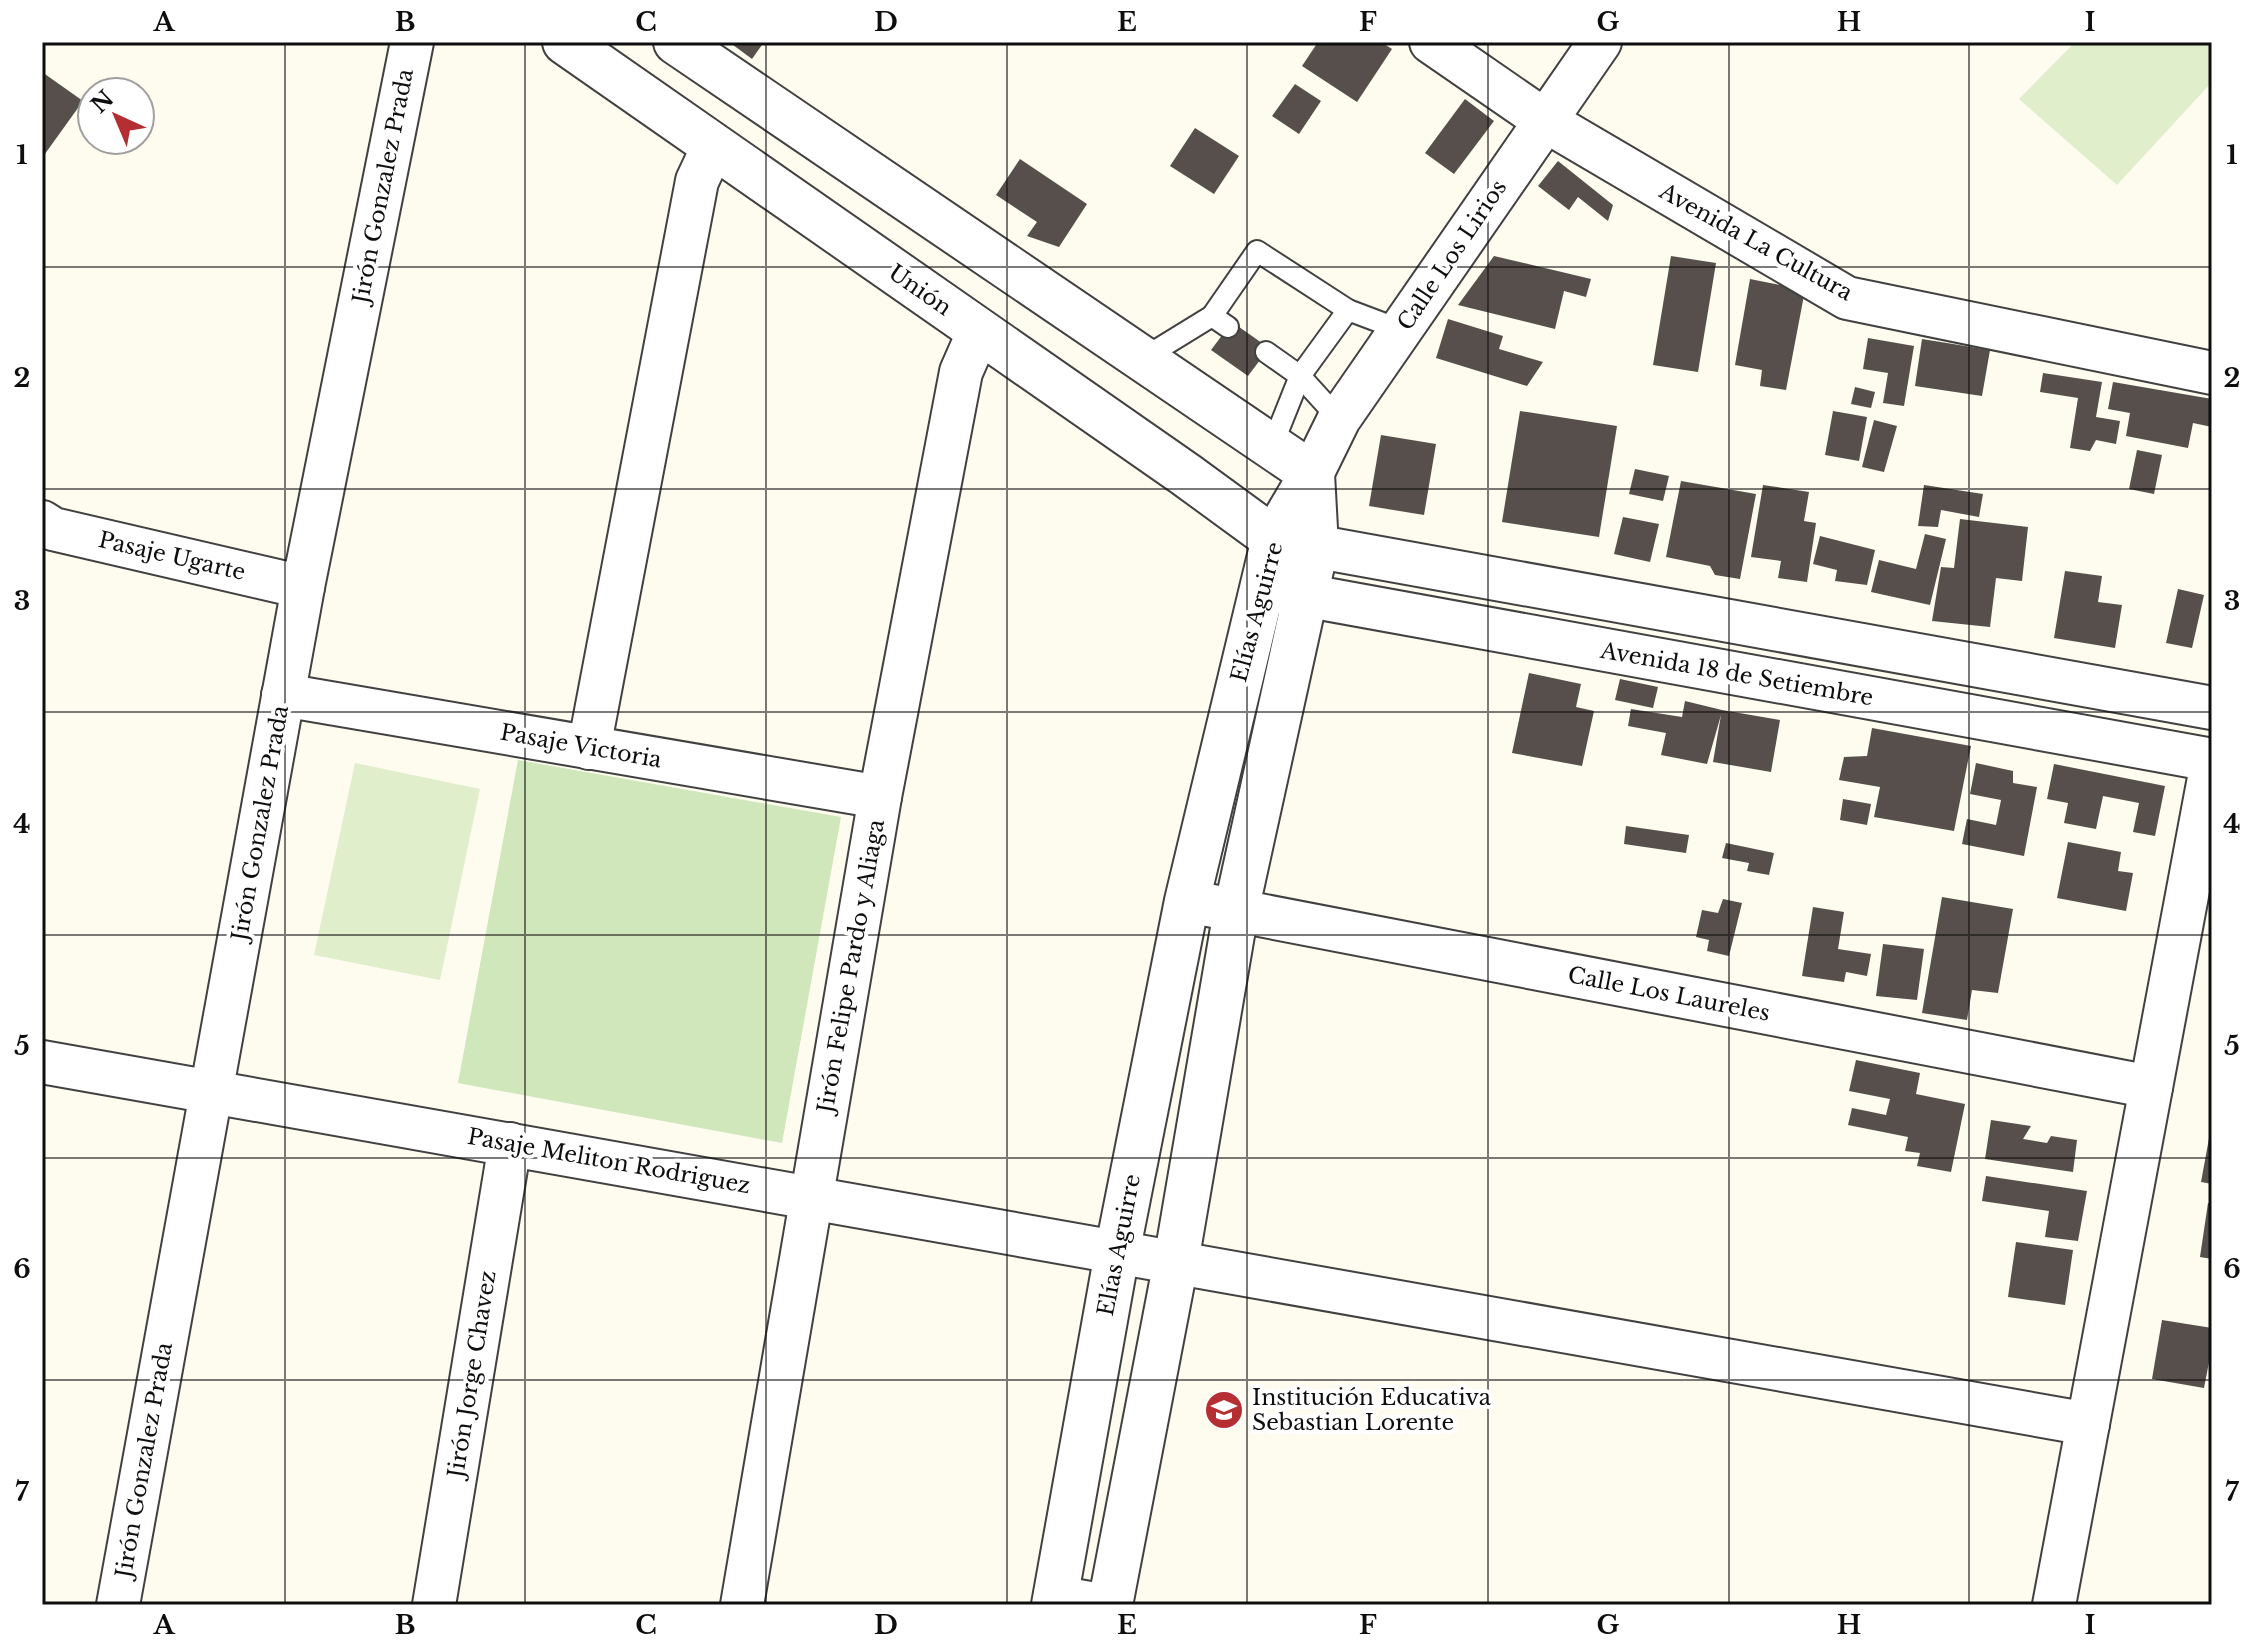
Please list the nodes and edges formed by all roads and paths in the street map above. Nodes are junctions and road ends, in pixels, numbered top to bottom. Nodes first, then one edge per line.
1 (412, 42) edge
2 (565, 42) edge
3 (676, 42) edge
4 (1431, 42) edge
5 (1600, 42) edge
6 (1544, 120) junction
7 (713, 147) junction
8 (1348, 310) junction
9 (1401, 330) junction
10 (979, 331) junction
11 (1266, 352) dead end
12 (1142, 359) junction
13 (2212, 373) edge
14 (1300, 376) junction
15 (1339, 419) junction
16 (1272, 446) junction
17 (1312, 474) junction
18 (42, 522) edge
19 (1274, 539) junction
20 (1316, 547) junction
21 (303, 587) junction
22 (1261, 587) junction
23 (1307, 596) junction
24 (283, 695) junction
25 (2212, 708) edge
26 (589, 748) junction
27 (2212, 761) edge
28 (880, 797) junction
29 (1187, 901) junction
30 (1236, 911) junction
31 (42, 1062) edge
32 (2151, 1087) junction
33 (211, 1091) junction
34 (510, 1144) junction
35 (812, 1197) junction
36 (1117, 1253) junction
37 (1176, 1262) junction
38 (2088, 1424) junction
39 (1055, 1601) edge
40 (118, 1605) edge
41 (434, 1605) edge
42 (742, 1605) edge
43 (1101, 1605) edge
44 (1110, 1605) edge
45 (2054, 1605) edge

1 - 21 street, Jirón Gonzalez Prada
2 - 7 street, Unión
3 - 12 street
4 - 6 street, Avenida La Cultura
5 - 6 street, Calle Los Lirios
6 - 9 street, Calle Los Lirios
6 - 13 street, Avenida La Cultura
7 - 10 street, Unión
7 - 26 street
8 - 9 lane
8 - 12 lane
8 - 14 lane
9 - 15 street, Calle Los Lirios
10 - 19 street, Unión
10 - 28 street, Jirón Felipe Pardo y Aliaga
11 - 14 lane
12 - 16 street
14 - 15 lane
14 - 16 lane
15 - 17 street, Calle Los Lirios
16 - 17 street
17 - 19 street, Elías Aguirre
17 - 20 street, Elías Aguirre
18 - 21 street, Pasaje Ugarte
19 - 20 street
19 - 22 street, Elías Aguirre
20 - 23 street, Elías Aguirre
20 - 25 street
21 - 24 street, Jirón Gonzalez Prada
22 - 23 street, Avenida 18 de Setiembre
22 - 29 street, Elías Aguirre
23 - 27 street, Avenida 18 de Setiembre
23 - 30 street, Elías Aguirre
24 - 26 street, Pasaje Victoria
24 - 33 street, Jirón Gonzalez Prada
26 - 28 street, Pasaje Victoria
27 - 32 street
28 - 35 street, Jirón Felipe Pardo y Aliaga
29 - 30 street, Calle Los Laureles
29 - 36 street, Elías Aguirre
30 - 32 street, Calle Los Laureles
30 - 37 street, Elías Aguirre
31 - 33 street, Pasaje Meliton Rodriguez
32 - 38 street
33 - 34 street, Pasaje Meliton Rodriguez
33 - 40 street, Jirón Gonzalez Prada
34 - 35 street, Pasaje Meliton Rodriguez
34 - 41 street, Jirón Jorge Chavez
35 - 36 street, Pasaje Meliton Rodriguez
35 - 42 street, Jirón Felipe Pardo y Aliaga
36 - 37 street, Pasaje Meliton Rodriguez
36 - 39 street, Elías Aguirre
37 - 38 street, Pasaje Meliton Rodriguez
37 - 44 street, Elías Aguirre
38 - 45 street
39 - 43 street

